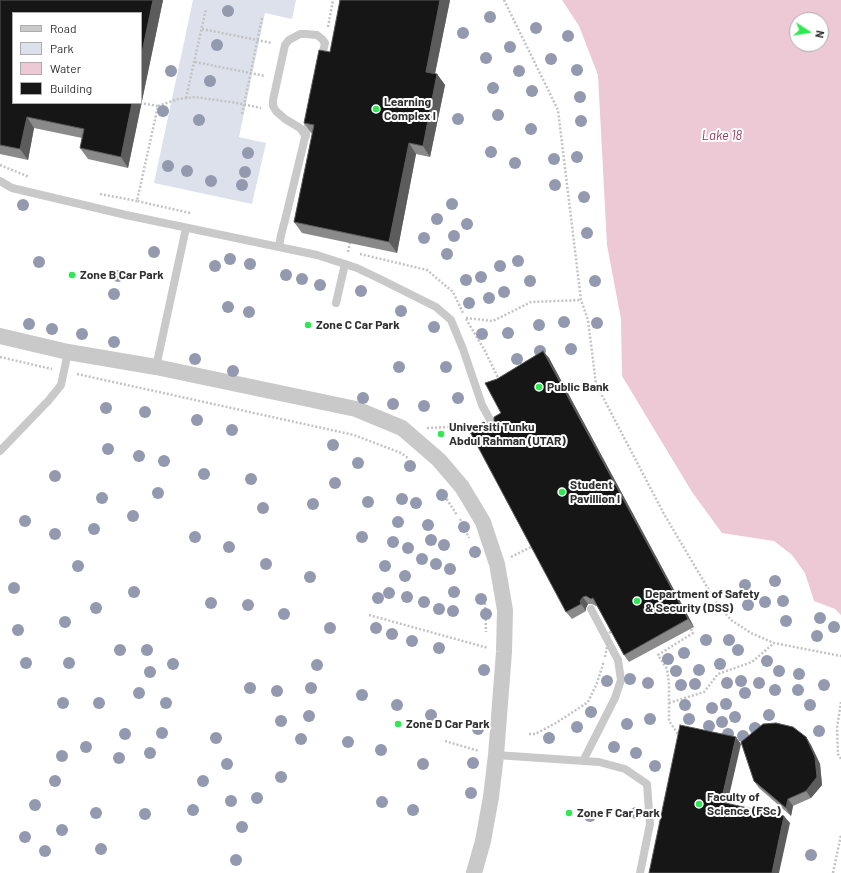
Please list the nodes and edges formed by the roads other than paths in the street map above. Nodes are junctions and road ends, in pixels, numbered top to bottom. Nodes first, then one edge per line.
1 (320, 66) edge
2 (310, 113) edge
3 (306, 136) junction
4 (0, 181) edge
5 (186, 228) junction
6 (279, 247) junction
7 (345, 264) junction
8 (336, 303) dead end
9 (0, 336) edge
10 (68, 352) junction
11 (156, 367) junction
12 (494, 427) edge
13 (0, 451) edge
14 (591, 609) edge
15 (496, 755) junction
16 (582, 760) junction
17 (474, 873) edge
18 (640, 873) edge

1 - 3 lane
2 - 3 lane
3 - 6 lane
4 - 5 lane
5 - 6 lane
5 - 11 lane
6 - 7 lane
7 - 8 lane
7 - 12 lane
9 - 10 street
10 - 11 street
10 - 13 lane
11 - 15 street
14 - 16 lane
15 - 16 lane
15 - 17 street
16 - 18 lane

